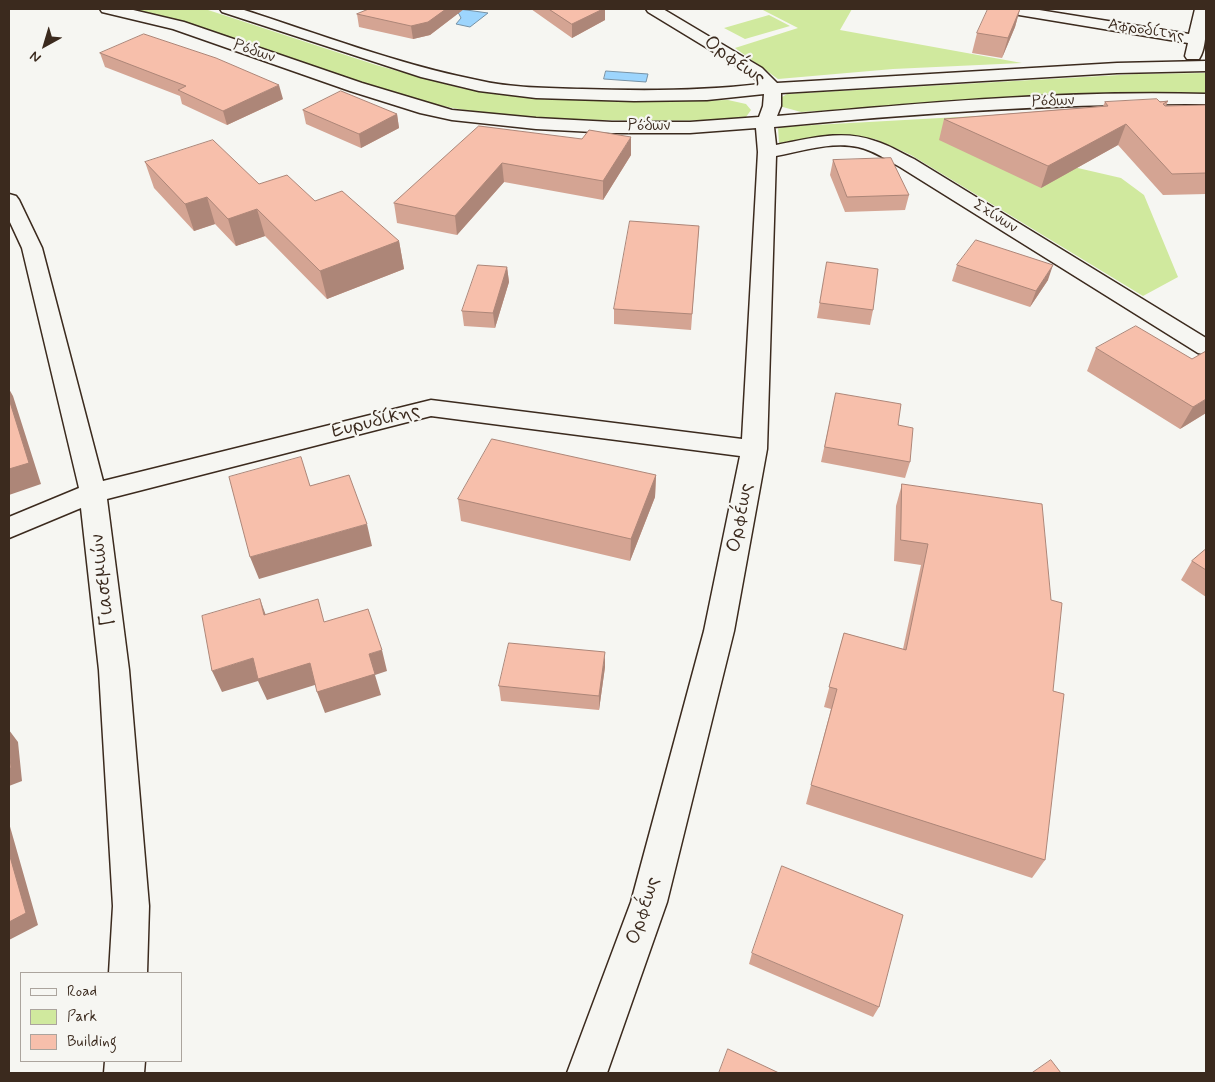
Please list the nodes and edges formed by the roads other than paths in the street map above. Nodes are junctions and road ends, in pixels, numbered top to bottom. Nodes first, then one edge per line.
1 (107, 9) edge
2 (227, 9) edge
3 (653, 9) edge
4 (1006, 9) edge
5 (1202, 9) edge
6 (1197, 40) junction
7 (1198, 66) edge
8 (773, 88) junction
9 (1206, 99) edge
10 (765, 123) junction
11 (767, 152) junction
12 (9, 200) edge
13 (1206, 348) edge
14 (754, 449) junction
15 (93, 493) junction
16 (9, 528) edge
17 (128, 972) edge
18 (587, 1073) edge

1 - 10 street, Ρόδων
2 - 8 street, Ρόδων
3 - 8 street, Ορφέως
4 - 6 street, Αφροδίτης
5 - 6 street
6 - 7 street
7 - 8 street, Ρόδων
8 - 10 street, Ορφέως
9 - 10 street, Ρόδων
10 - 11 street, Ορφέως
11 - 13 street, Σχίνων
11 - 14 street, Ορφέως
12 - 15 street, Γιασεμιών
14 - 15 street, Ευρυδίκης
14 - 18 street, Ορφέως
15 - 16 street, Ευρυδίκης
15 - 17 street, Γιασεμιών

